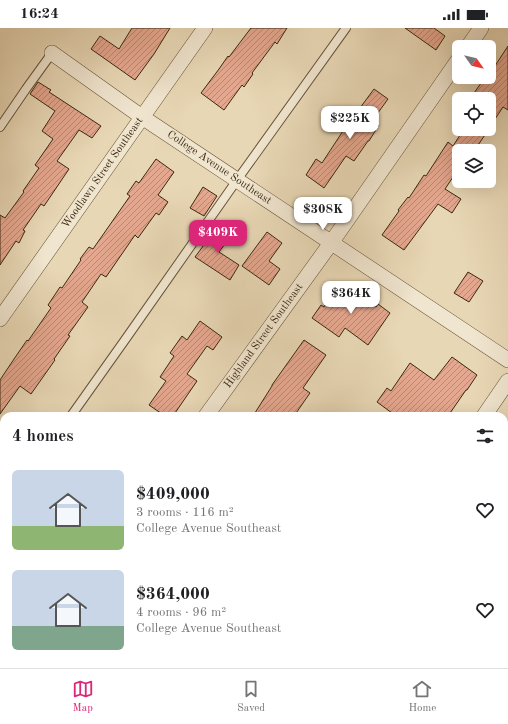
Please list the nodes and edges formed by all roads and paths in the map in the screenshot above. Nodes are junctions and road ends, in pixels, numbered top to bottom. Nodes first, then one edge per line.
1 (205, 28) edge
2 (346, 28) edge
3 (481, 28) edge
4 (473, 40) edge
5 (52, 53) joint
6 (452, 69) edge
7 (142, 117) junction
8 (0, 127) edge
9 (237, 180) junction
10 (332, 243) junction
11 (0, 319) edge
12 (508, 360) edge
13 (508, 382) edge
14 (73, 412) edge
15 (209, 412) edge
16 (487, 412) edge

1 - 7 street, Woodlawn Street Southeast
2 - 9 lane
3 - 4 street
5 - 7 street, College Avenue Southeast
5 - 8 lane
6 - 10 street, Highland Street Southeast
7 - 9 street, College Avenue Southeast
7 - 11 street, Woodlawn Street Southeast
9 - 10 street, College Avenue Southeast
9 - 14 lane
10 - 12 street, College Avenue Southeast
10 - 15 street, Highland Street Southeast
13 - 16 street

